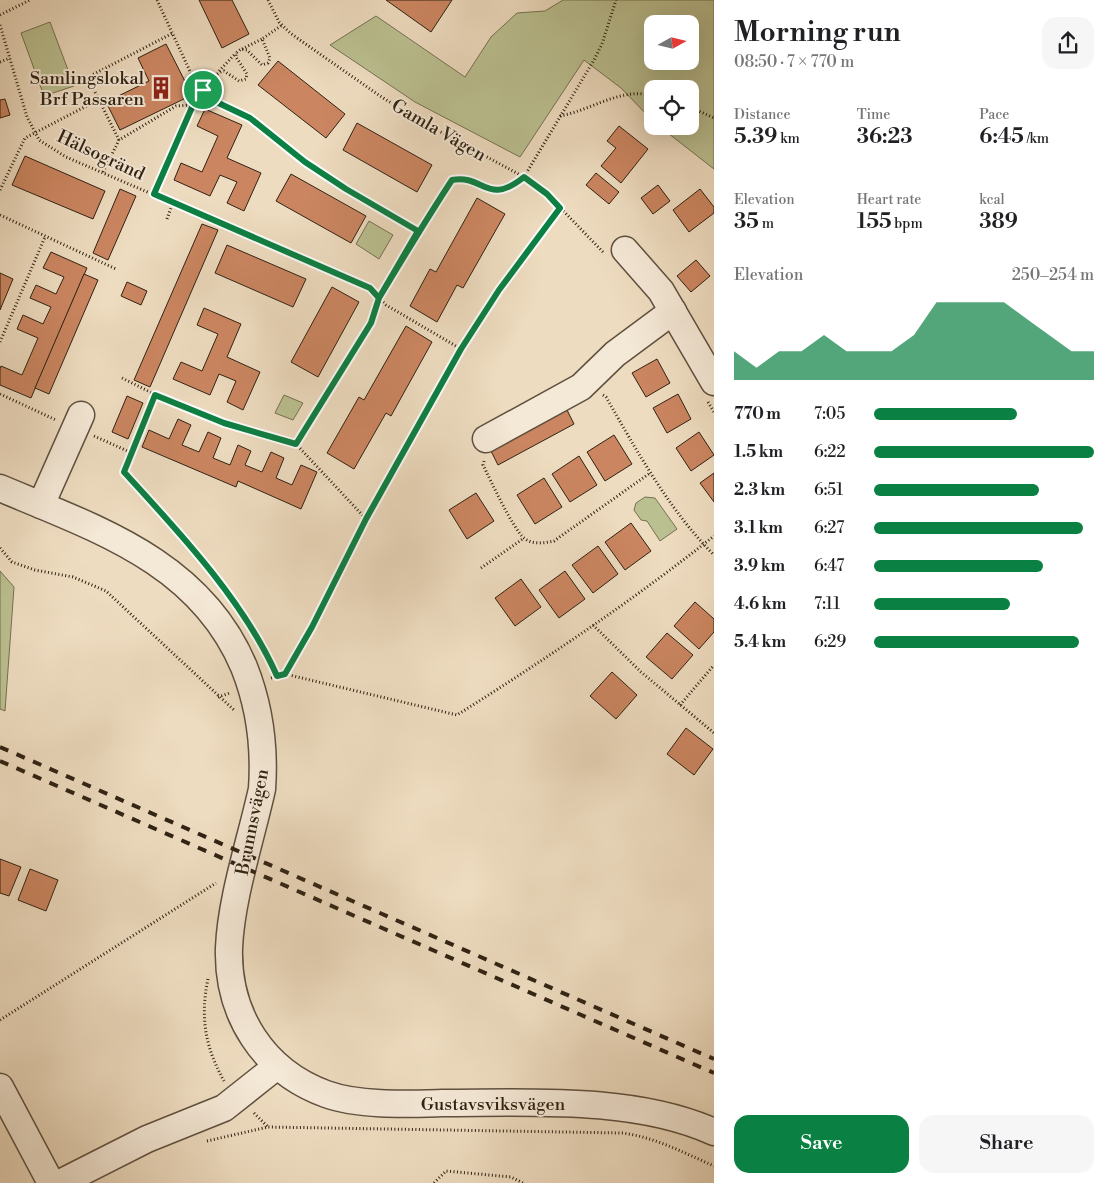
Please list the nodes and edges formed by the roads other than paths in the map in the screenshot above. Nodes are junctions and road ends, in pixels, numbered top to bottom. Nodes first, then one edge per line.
1 (614, 252) road end
2 (673, 311) junction
3 (714, 382) edge
4 (81, 416) dead end
5 (486, 438) road end
6 (0, 488) edge
7 (41, 505) junction
8 (277, 1066) junction
9 (0, 1087) edge
10 (714, 1132) edge
11 (51, 1183) edge
12 (60, 1183) edge

1 - 2 street
2 - 3 street
2 - 5 street
4 - 7 street
6 - 7 street, Brunnsvägen
7 - 8 street, Brunnsvägen
8 - 10 street, Gustavsviksvägen
8 - 12 street
9 - 11 street

